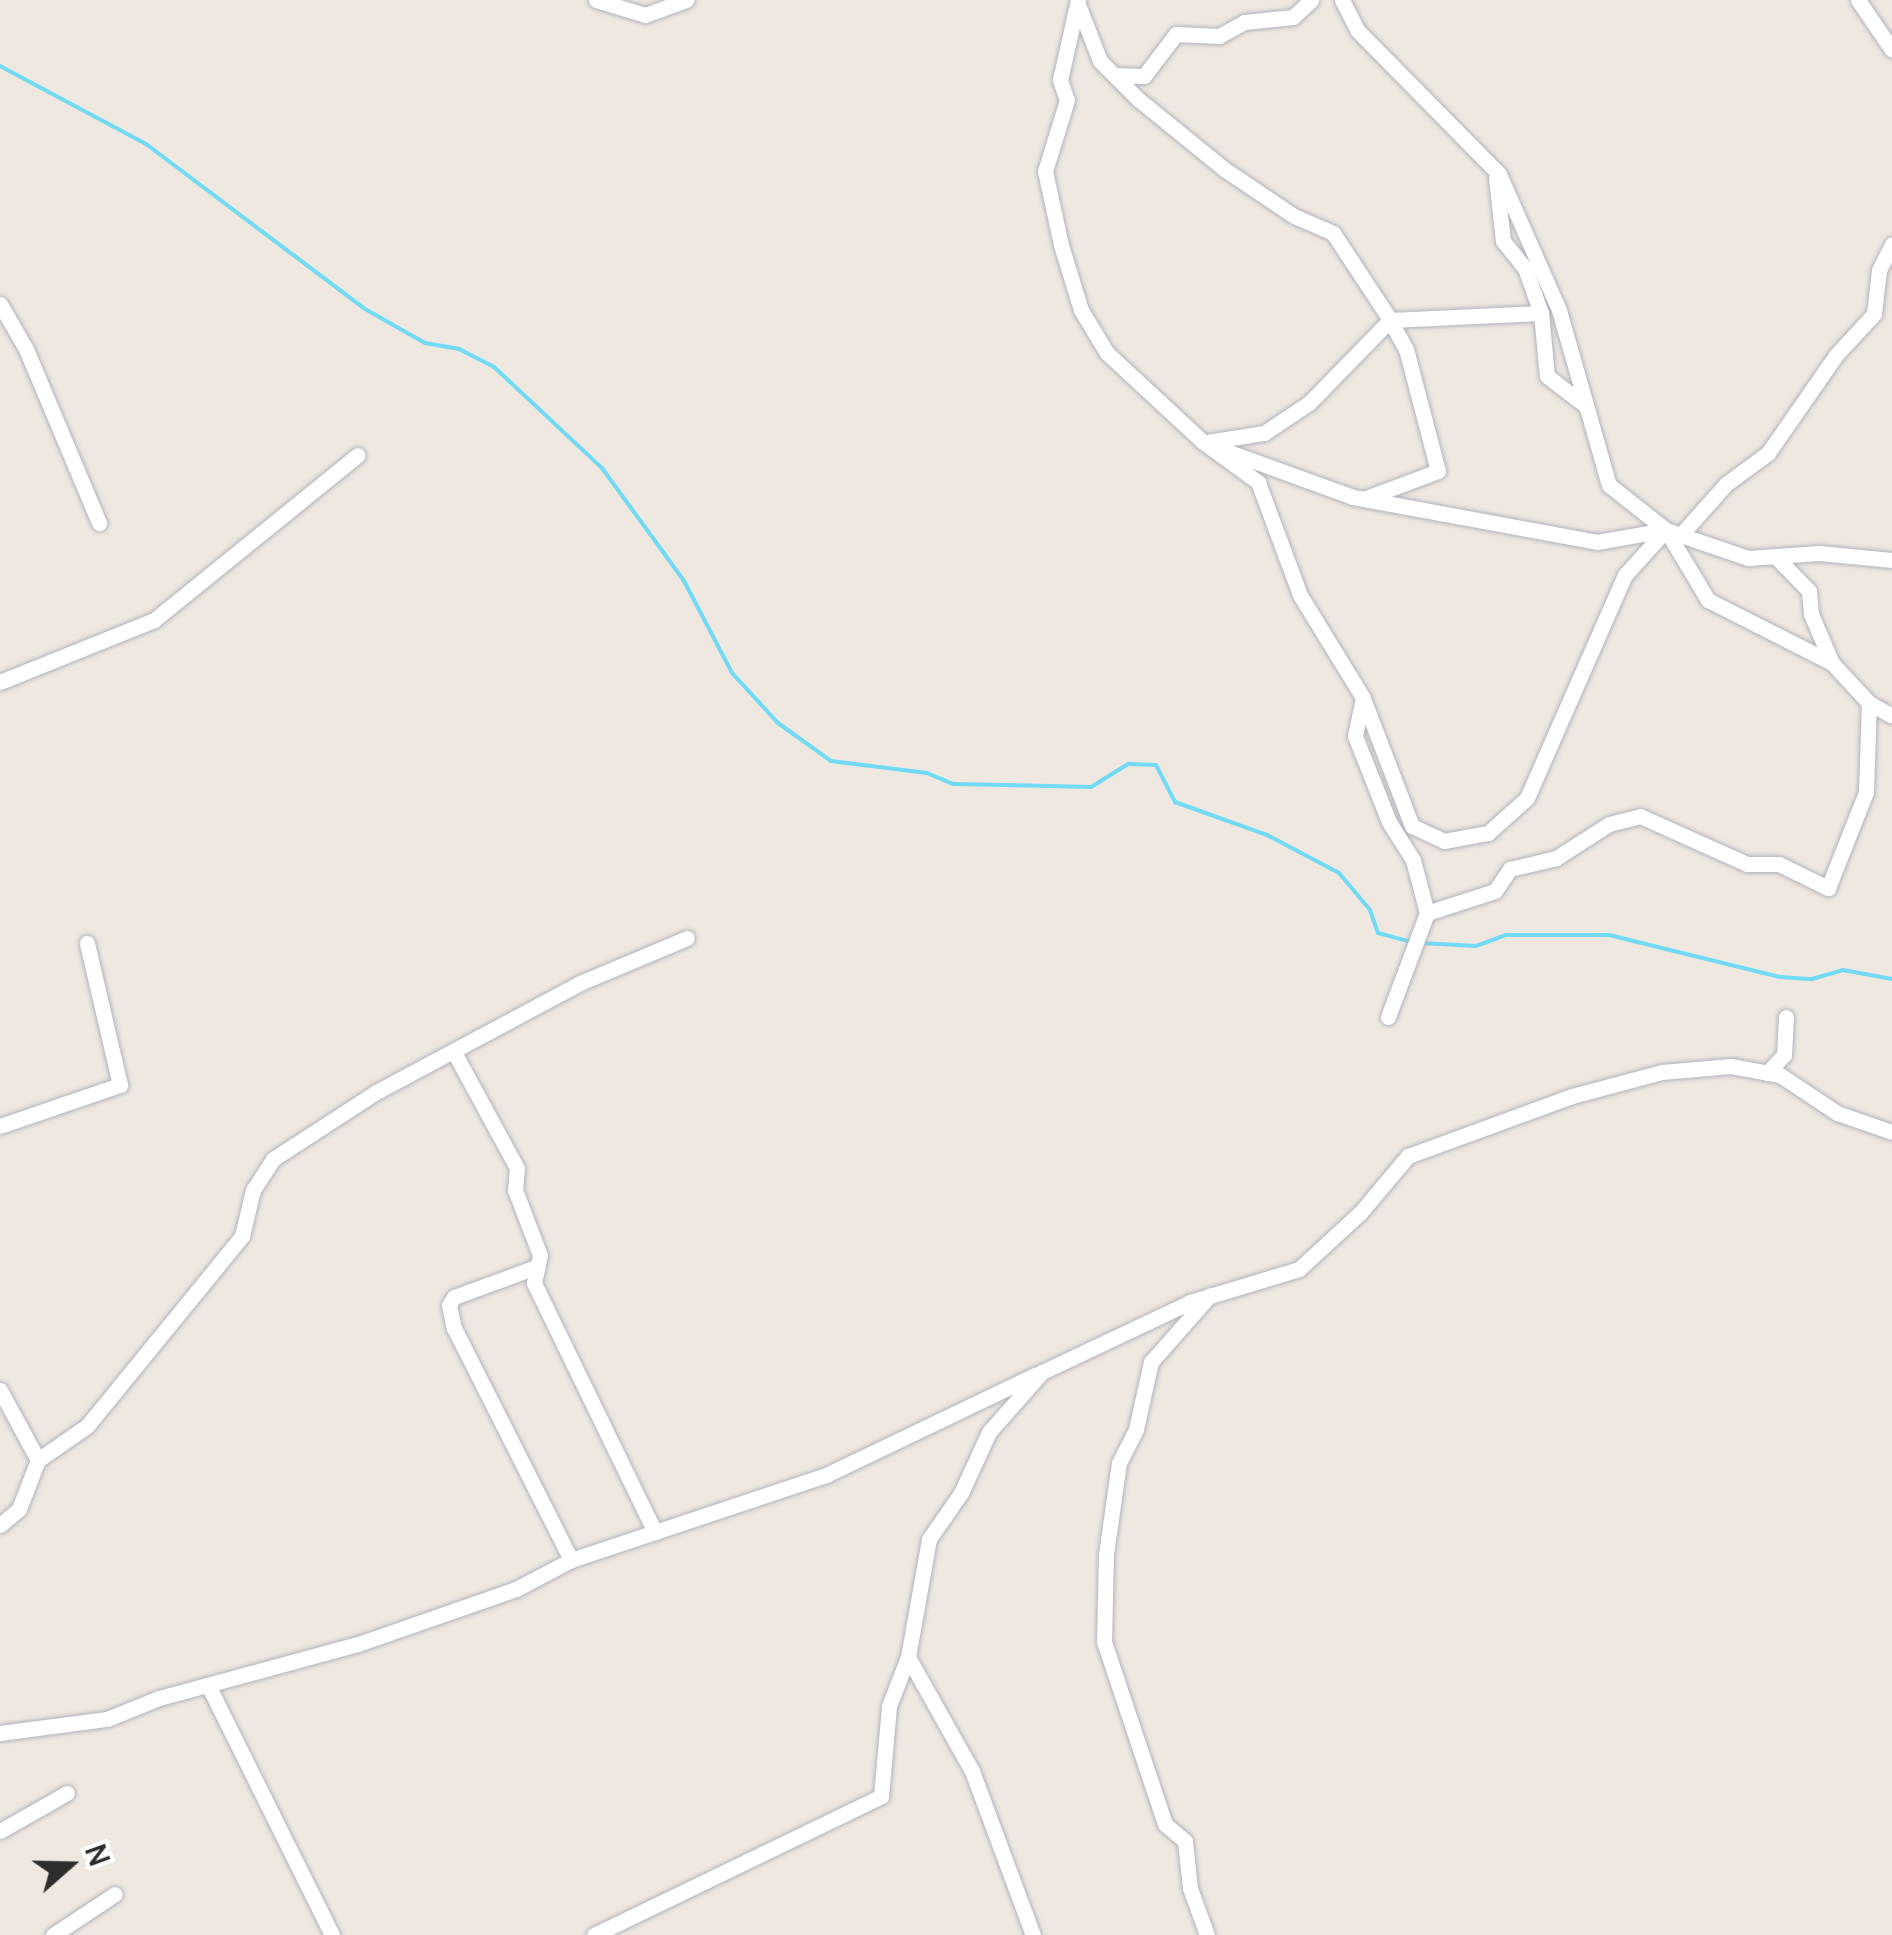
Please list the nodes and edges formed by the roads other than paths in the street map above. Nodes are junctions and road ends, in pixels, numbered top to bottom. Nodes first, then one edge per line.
1 (596, 0) edge
2 (686, 0) edge
3 (1311, 0) edge
4 (1342, 0) edge
5 (1858, 0) edge
6 (1078, 1) edge
7 (661, 4) edge
8 (1892, 50) edge
9 (1114, 75) junction
10 (1496, 172) junction
11 (1892, 244) edge
12 (0, 304) edge
13 (1541, 313) junction
14 (1390, 320) junction
15 (1586, 406) junction
16 (1203, 442) junction
17 (358, 455) dead end
18 (1364, 498) junction
19 (99, 523) dead end
20 (1672, 535) junction
21 (1775, 556) junction
22 (1892, 560) edge
23 (1832, 664) junction
24 (0, 682) edge
25 (1363, 698) junction
26 (1869, 703) junction
27 (1892, 716) edge
28 (1427, 912) junction
29 (688, 938) dead end
30 (87, 943) dead end
31 (1388, 1017) dead end
32 (1786, 1017) dead end
33 (454, 1052) junction
34 (1767, 1073) junction
35 (0, 1126) edge
36 (1892, 1132) edge
37 (532, 1268) junction
38 (1213, 1292) junction
39 (1042, 1372) junction
40 (0, 1390) edge
41 (38, 1460) junction
42 (0, 1525) edge
43 (655, 1532) junction
44 (571, 1560) junction
45 (908, 1658) junction
46 (208, 1685) junction
47 (0, 1734) edge
48 (66, 1792) dead end
49 (0, 1831) edge
50 (115, 1894) dead end
51 (53, 1935) edge
52 (332, 1935) edge
53 (594, 1935) edge
54 (1033, 1935) edge
55 (1208, 1935) edge

1 - 7 street
2 - 7 street
3 - 9 street
4 - 10 street
5 - 8 street
6 - 9 street
6 - 16 street
9 - 14 street
10 - 13 street
10 - 15 street
11 - 20 street
12 - 19 street
13 - 14 street
13 - 15 street
14 - 16 street
14 - 18 street
15 - 20 street
16 - 18 street
16 - 25 street
17 - 24 street
18 - 20 street
20 - 21 street
20 - 23 street
20 - 25 street
21 - 22 street
21 - 23 street
23 - 26 street
25 - 28 street
26 - 27 street
26 - 28 street
28 - 31 street
29 - 33 street
30 - 35 street
32 - 34 street
33 - 37 street
33 - 41 street
34 - 36 street
34 - 38 street
37 - 43 street
37 - 44 street
38 - 39 street
38 - 55 street
39 - 43 street
39 - 45 street
40 - 41 street
41 - 42 street
43 - 44 street
44 - 46 street
45 - 53 street
45 - 54 street
46 - 47 street
46 - 52 street
48 - 49 street
50 - 51 street

